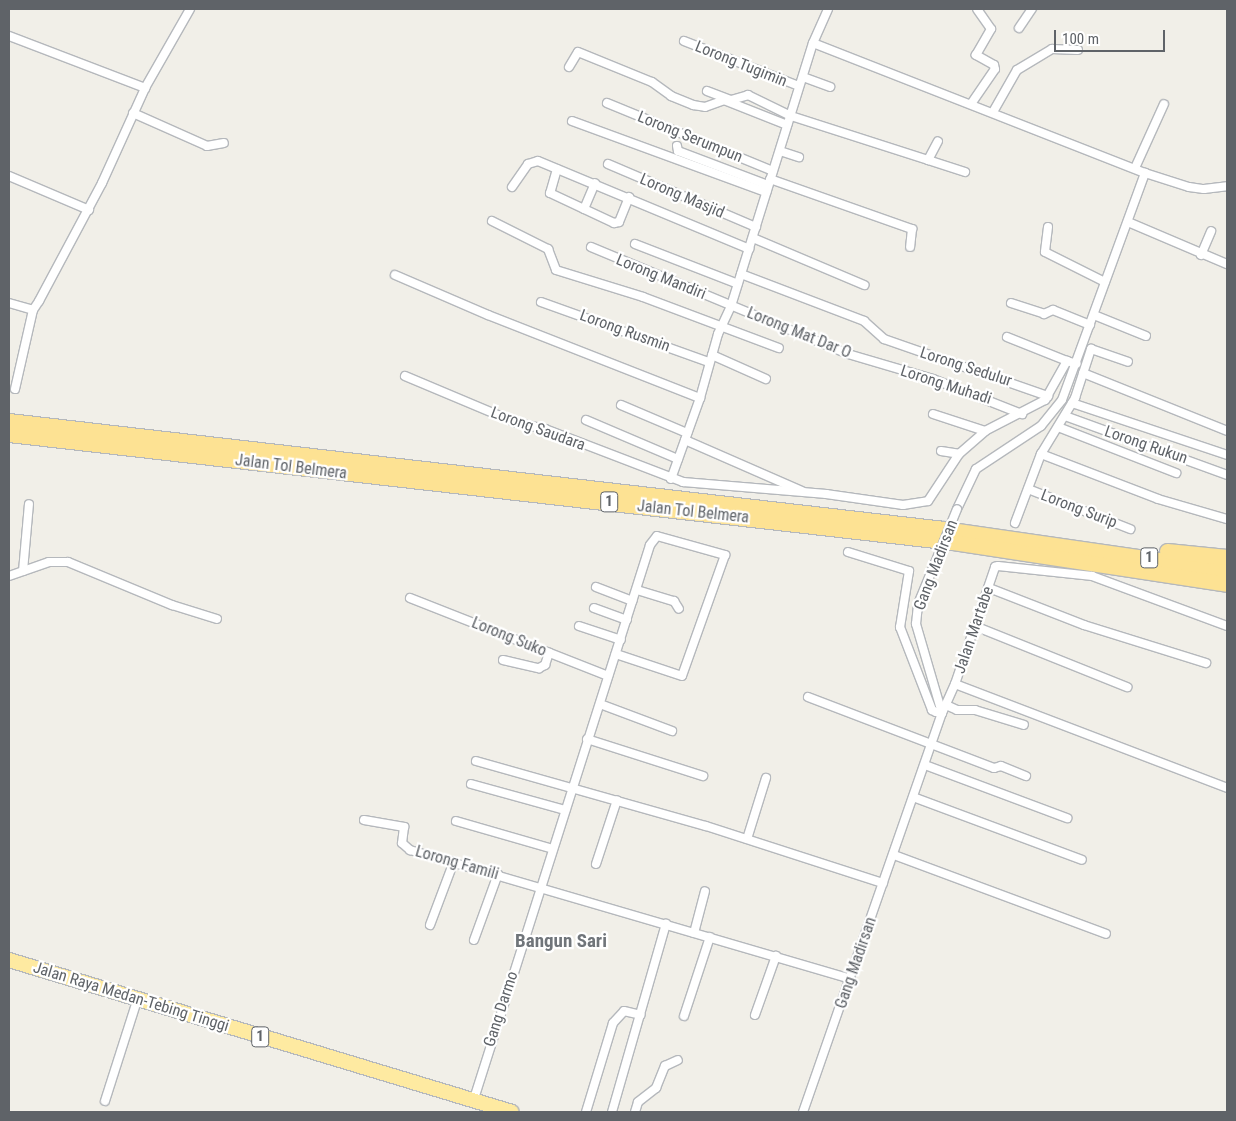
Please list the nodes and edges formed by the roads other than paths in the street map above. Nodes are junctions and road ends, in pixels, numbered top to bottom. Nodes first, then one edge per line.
1 (190, 9) edge
2 (828, 9) edge
3 (977, 9) edge
4 (1032, 9) edge
5 (1019, 28) dead end
6 (9, 36) edge
7 (684, 41) dead end
8 (813, 43) junction
9 (1078, 50) dead end
10 (569, 67) dead end
11 (803, 77) junction
12 (799, 86) junction
13 (830, 87) dead end
14 (145, 88) junction
15 (707, 90) dead end
16 (607, 103) dead end
17 (971, 104) junction
18 (1164, 104) dead end
19 (993, 112) junction
20 (133, 113) junction
21 (791, 116) junction
22 (572, 121) dead end
23 (787, 125) junction
24 (938, 141) dead end
25 (224, 143) dead end
26 (677, 146) dead end
27 (780, 151) junction
28 (798, 157) dead end
29 (928, 160) junction
30 (608, 164) dead end
31 (1135, 168) junction
32 (557, 169) junction
33 (965, 172) dead end
34 (1144, 173) junction
35 (9, 176) edge
36 (769, 182) junction
37 (595, 184) junction
38 (1227, 186) edge
39 (512, 187) dead end
40 (629, 197) junction
41 (584, 209) junction
42 (89, 210) junction
43 (492, 221) dead end
44 (1128, 222) junction
45 (756, 228) junction
46 (1048, 228) dead end
47 (1211, 231) dead end
48 (753, 238) junction
49 (635, 244) dead end
50 (591, 247) dead end
51 (910, 247) dead end
52 (749, 249) junction
53 (1201, 255) junction
54 (1227, 264) edge
55 (741, 274) junction
56 (395, 275) dead end
57 (1105, 282) junction
58 (738, 284) junction
59 (864, 286) dead end
60 (540, 302) dead end
61 (9, 303) edge
62 (1011, 303) dead end
63 (731, 306) junction
64 (33, 310) junction
65 (1094, 315) junction
66 (1090, 325) junction
67 (721, 326) junction
68 (1146, 336) dead end
69 (1007, 337) dead end
70 (1083, 345) junction
71 (779, 348) dead end
72 (1091, 348) junction
73 (711, 359) junction
74 (867, 360) joint
75 (1067, 361) junction
76 (1128, 362) dead end
77 (1077, 364) junction
78 (1083, 373) junction
79 (405, 376) dead end
80 (766, 379) dead end
81 (15, 389) dead end
82 (1048, 396) junction
83 (700, 398) junction
84 (1072, 403) junction
85 (621, 405) dead end
86 (933, 414) dead end
87 (1022, 414) junction
88 (1065, 416) junction
89 (9, 420) edge
90 (586, 420) dead end
91 (1058, 428) junction
92 (1227, 430) edge
93 (985, 431) junction
94 (9, 434) edge
95 (686, 437) junction
96 (941, 451) dead end
97 (960, 454) junction
98 (1041, 454) junction
99 (1227, 455) edge
100 (678, 459) junction
101 (1176, 473) dead end
102 (1227, 475) edge
103 (671, 479) junction
104 (1028, 489) junction
105 (806, 492) junction
106 (29, 504) dead end
107 (1227, 519) edge
108 (1015, 523) dead end
109 (1130, 529) dead end
110 (1071, 546) junction
111 (848, 552) dead end
112 (1227, 557) edge
113 (1227, 570) edge
114 (23, 571) junction
115 (9, 576) edge
116 (1227, 584) edge
117 (596, 587) dead end
118 (989, 588) junction
119 (637, 590) junction
120 (410, 598) dead end
121 (632, 601) junction
122 (594, 608) dead end
123 (679, 608) dead end
124 (217, 619) dead end
125 (627, 620) junction
126 (579, 626) dead end
127 (1227, 626) edge
128 (977, 627) junction
129 (621, 640) junction
130 (549, 653) junction
131 (616, 654) junction
132 (503, 660) dead end
133 (1206, 663) dead end
134 (608, 676) junction
135 (955, 684) junction
136 (1127, 687) dead end
137 (808, 696) dead end
138 (600, 704) junction
139 (946, 705) junction
140 (942, 713) junction
141 (1024, 726) dead end
142 (672, 731) dead end
143 (587, 739) junction
144 (932, 743) junction
145 (476, 761) dead end
146 (925, 765) junction
147 (702, 776) dead end
148 (1026, 776) dead end
149 (766, 778) dead end
150 (471, 784) dead end
151 (572, 787) junction
152 (1227, 788) edge
153 (913, 796) junction
154 (617, 800) junction
155 (565, 810) junction
156 (1067, 818) dead end
157 (364, 820) dead end
158 (456, 821) dead end
159 (748, 839) junction
160 (553, 849) junction
161 (894, 855) junction
162 (1082, 860) dead end
163 (454, 861) junction
164 (596, 864) dead end
165 (498, 874) junction
166 (883, 883) junction
167 (541, 887) junction
168 (705, 892) dead end
169 (666, 924) junction
170 (430, 925) dead end
171 (694, 932) junction
172 (1106, 934) dead end
173 (710, 937) junction
174 (474, 940) dead end
175 (776, 956) junction
176 (9, 960) edge
177 (9, 969) edge
178 (850, 979) junction
179 (135, 1007) junction
180 (640, 1015) junction
181 (755, 1015) dead end
182 (684, 1016) dead end
183 (678, 1060) dead end
184 (104, 1101) dead end
185 (473, 1102) junction
186 (485, 1112) edge
187 (512, 1112) edge
188 (586, 1112) edge
189 (612, 1112) edge
190 (636, 1112) edge
191 (803, 1112) edge

1 - 14 street
2 - 8 street
3 - 17 street
4 - 5 street
6 - 14 street
7 - 12 street, Lorong Tugimin
8 - 11 street
8 - 17 street
9 - 19 street
10 - 23 street
11 - 12 street
11 - 13 street
12 - 21 street
14 - 20 street
15 - 21 street
16 - 36 street, Lorong Serumpun
17 - 19 street
18 - 31 street
19 - 31 street
20 - 25 street
20 - 42 street
21 - 23 street
21 - 29 street
22 - 36 street
23 - 27 street
24 - 29 street
26 - 36 street
27 - 28 street
27 - 36 street
29 - 33 street
30 - 45 street, Lorong Masjid
31 - 34 street
32 - 37 street
32 - 39 street
32 - 41 street
34 - 38 street
34 - 44 street, Gang Madirsan
35 - 42 street
36 - 45 street
36 - 51 street
37 - 40 street
37 - 41 street
40 - 41 street
40 - 52 street
42 - 64 street
43 - 67 street
44 - 53 street
44 - 57 street, Gang Madirsan
45 - 48 street
46 - 57 street
47 - 53 street
48 - 52 street
48 - 59 street
49 - 58 street
50 - 63 street, Lorong Mandiri
52 - 55 street
53 - 54 street
55 - 58 street
55 - 82 street, Lorong Sedulur
56 - 83 street
57 - 65 street, Gang Madirsan
58 - 63 street
60 - 73 street, Lorong Rusmin
61 - 64 street
62 - 66 street
63 - 67 street
63 - 74 street, Lorong Mat Dar O
64 - 81 street
65 - 66 street, Gang Madirsan
65 - 68 street
66 - 70 street, Gang Madirsan
67 - 71 street
67 - 73 street
69 - 75 street
70 - 72 street
70 - 77 street, Gang Madirsan
72 - 76 street
72 - 78 street
73 - 80 street, Lorong Rusmin
73 - 83 street
74 - 87 street, Lorong Muhadi
75 - 77 street
75 - 82 street
77 - 140 street, Gang Madirsan, bridge
78 - 84 street
78 - 92 street
79 - 103 street, Lorong Saudara
82 - 87 street, Lorong Saudara
83 - 95 street
84 - 88 street
84 - 99 street
85 - 95 street
86 - 93 street
87 - 93 street, Lorong Saudara
88 - 91 street
88 - 102 street, Lorong Rukun
89 - 110 highway, Jalan Tol Belmera / 1
90 - 100 street
91 - 98 street
91 - 101 street
93 - 97 street, Lorong Saudara
94 - 116 highway, Jalan Tol Belmera / 1
95 - 100 street
95 - 105 street
96 - 97 street
97 - 105 street, Lorong Saudara
98 - 104 street
98 - 107 street
100 - 103 street
103 - 105 street, Lorong Saudara
104 - 108 street
104 - 109 street, Lorong Surip
106 - 114 street
110 - 112 highway
110 - 113 highway, 1
111 - 140 street
114 - 115 street
114 - 124 street
117 - 121 street
118 - 127 street, Jalan Martabe
118 - 128 street, Jalan Martabe
118 - 133 street
119 - 121 street, Gang Darmo
119 - 123 street
119 - 131 street, Gang Darmo
120 - 130 street, Lorong Suko
121 - 125 street, Gang Darmo
122 - 125 street
125 - 129 street, Gang Darmo
126 - 129 street
128 - 135 street, Jalan Martabe
128 - 136 street
129 - 131 street, Gang Darmo
130 - 132 street
130 - 134 street, Lorong Suko
131 - 134 street, Gang Darmo
134 - 138 street, Gang Darmo
135 - 139 street, Jalan Martabe
135 - 152 street
137 - 144 street
138 - 142 street
138 - 143 street, Gang Darmo
139 - 140 street, Jalan Martabe
139 - 141 street
140 - 144 street, Gang Madirsan
143 - 147 street
143 - 151 street, Gang Darmo
144 - 146 street, Gang Madirsan
144 - 148 street
145 - 151 street
146 - 153 street, Gang Madirsan
146 - 156 street
149 - 159 street
150 - 155 street
151 - 154 street
151 - 155 street, Gang Darmo
153 - 161 street, Gang Madirsan
153 - 162 street
154 - 159 street
154 - 164 street
155 - 160 street, Gang Darmo
157 - 163 street, Lorong Famili
158 - 160 street
159 - 166 street
160 - 167 street, Gang Darmo
161 - 166 street, Gang Madirsan
161 - 172 street
163 - 165 street, Lorong Famili
163 - 170 street
165 - 167 street, Lorong Famili
165 - 174 street
166 - 178 street, Gang Madirsan
167 - 169 street, Lorong Famili
167 - 185 street, Gang Darmo
168 - 171 street
169 - 171 street, Lorong Famili
169 - 180 street
171 - 173 street, Lorong Famili
173 - 175 street, Lorong Famili
173 - 182 street
175 - 178 street, Lorong Famili
175 - 181 street
176 - 185 highway, Jalan Raya Medan-Tebing Tinggi / 1
177 - 179 highway, Jalan Raya Medan-Tebing Tinggi / 1
178 - 191 street, Gang Madirsan
179 - 184 street
179 - 186 highway, Jalan Raya Medan-Tebing Tinggi / 1
180 - 188 street
180 - 189 street
183 - 190 street
185 - 187 highway, Jalan Raya Medan-Tebing Tinggi / 1

